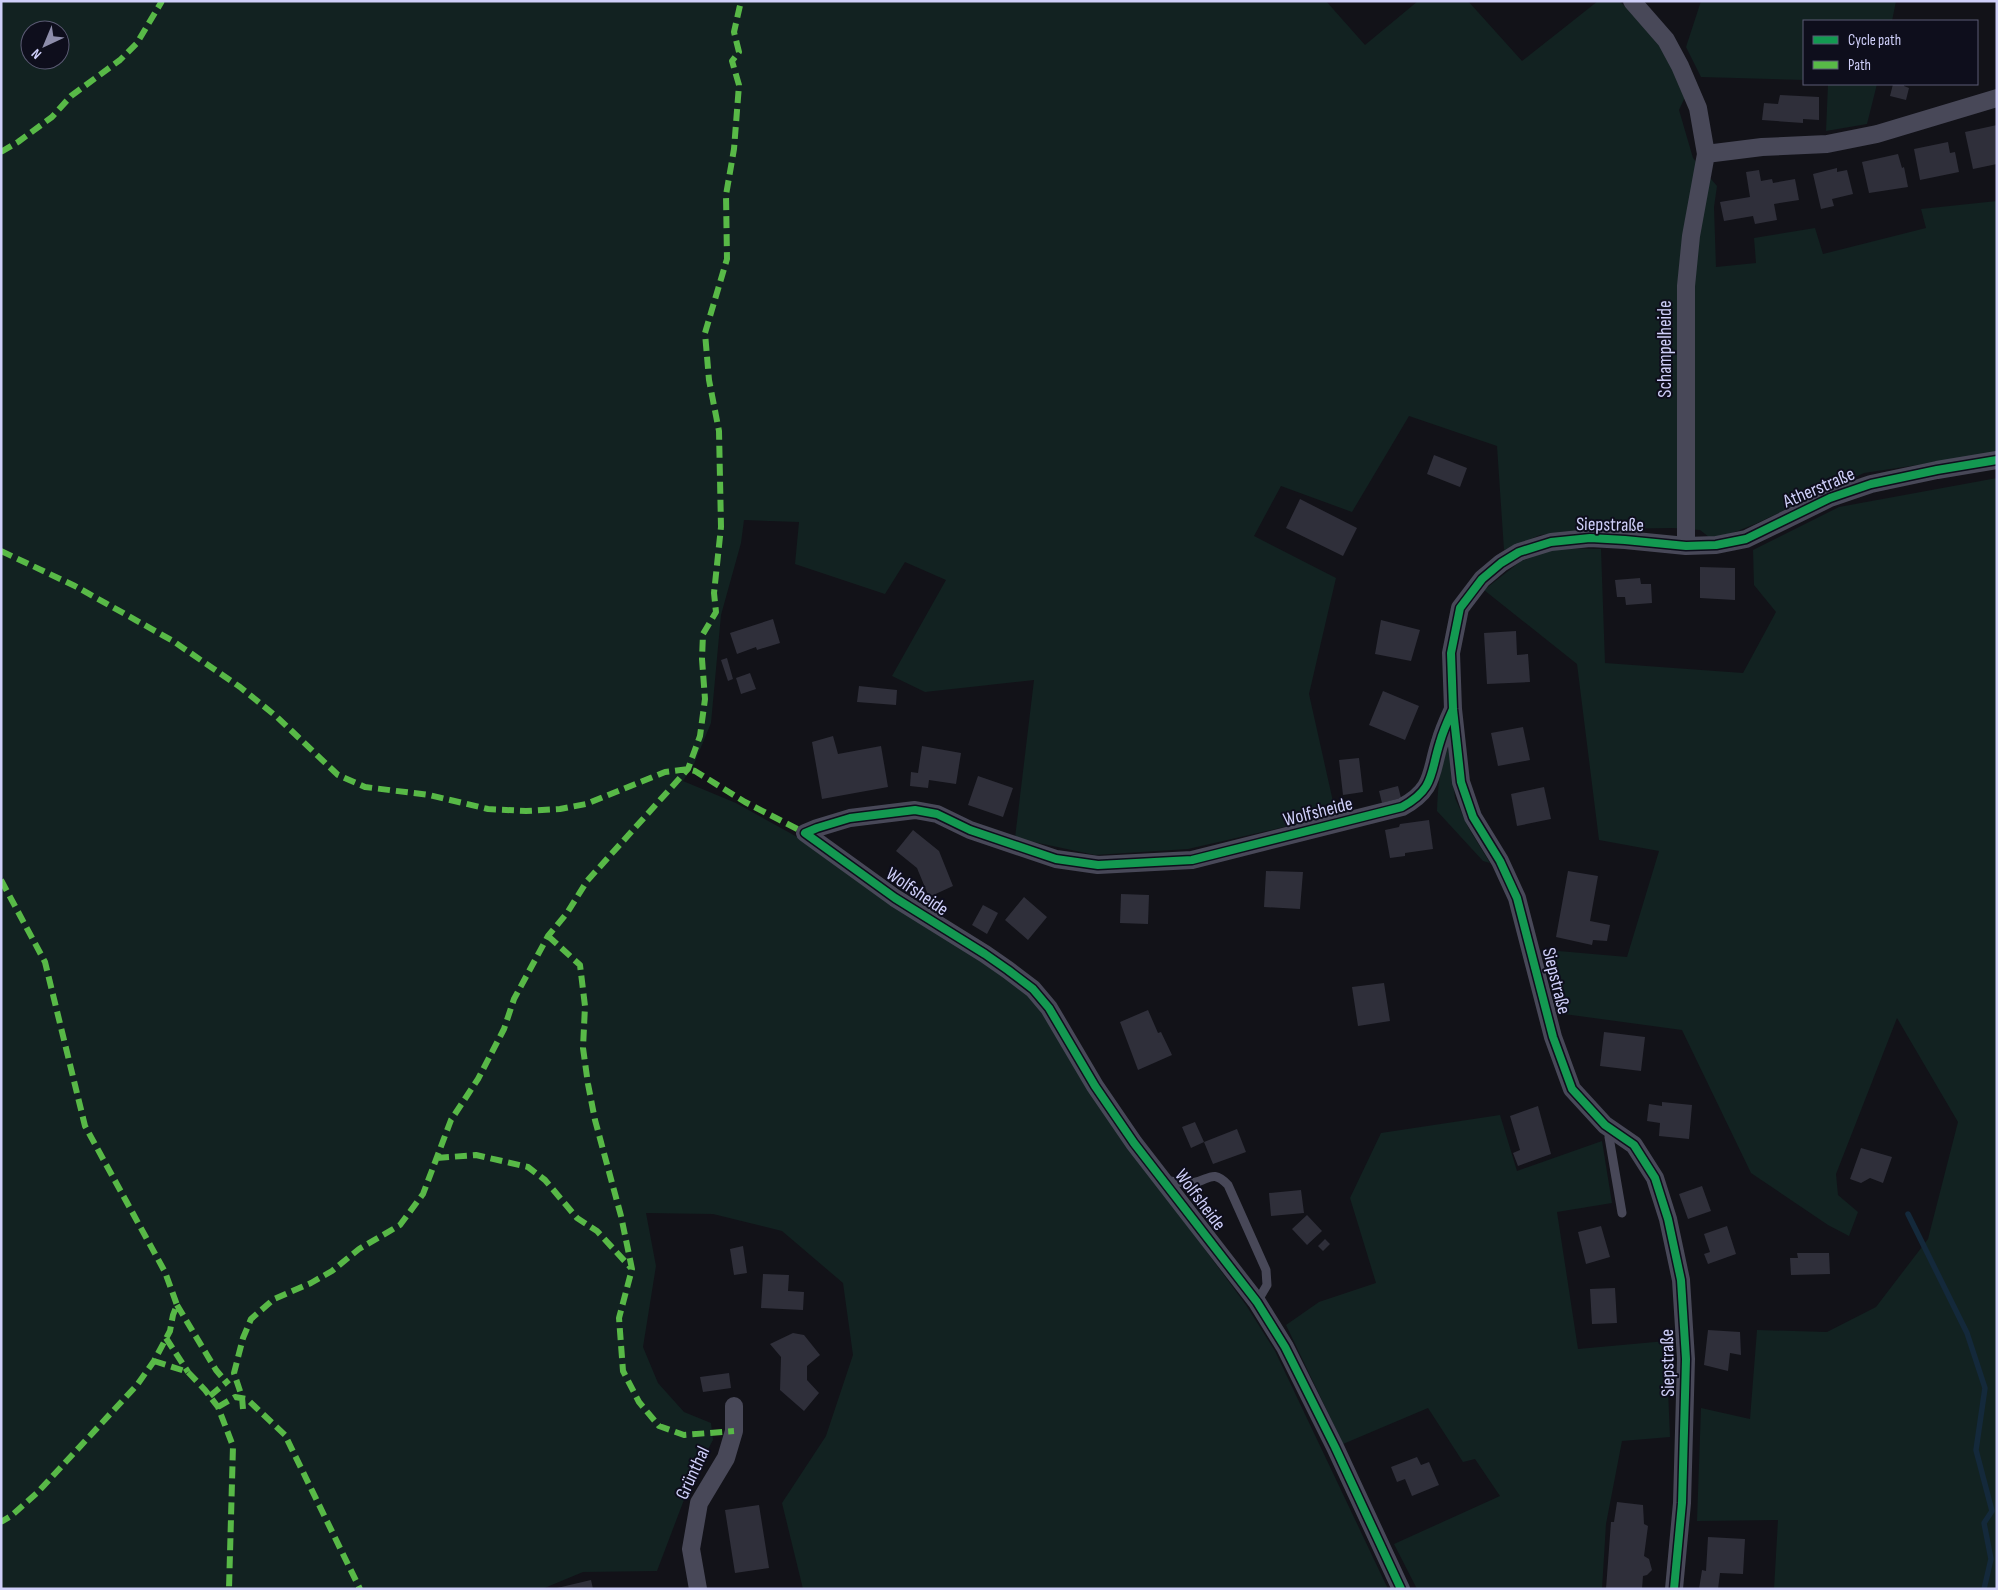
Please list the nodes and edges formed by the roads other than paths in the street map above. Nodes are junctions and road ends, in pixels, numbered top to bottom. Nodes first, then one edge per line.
1 (1632, 1) edge
2 (1997, 98) edge
3 (1706, 154) junction
4 (1997, 460) edge
5 (1686, 546) junction
6 (1452, 709) junction
7 (1613, 1131) junction
8 (1164, 1180) junction
9 (1622, 1213) dead end
10 (1257, 1302) junction
11 (734, 1406) dead end
12 (698, 1589) edge
13 (1401, 1589) edge
14 (1674, 1589) edge

1 - 3 street, Schampelheide
2 - 3 street
3 - 5 street, Schampelheide
4 - 5 street, Atherstraße
5 - 6 street, Siepstraße
6 - 7 street, Siepstraße
6 - 8 street, Wolfsheide
7 - 9 lane
7 - 14 street, Siepstraße
8 - 10 street, Wolfsheide
8 - 10 lane
10 - 13 street, Wolfsheide
11 - 12 street, Grünthal

